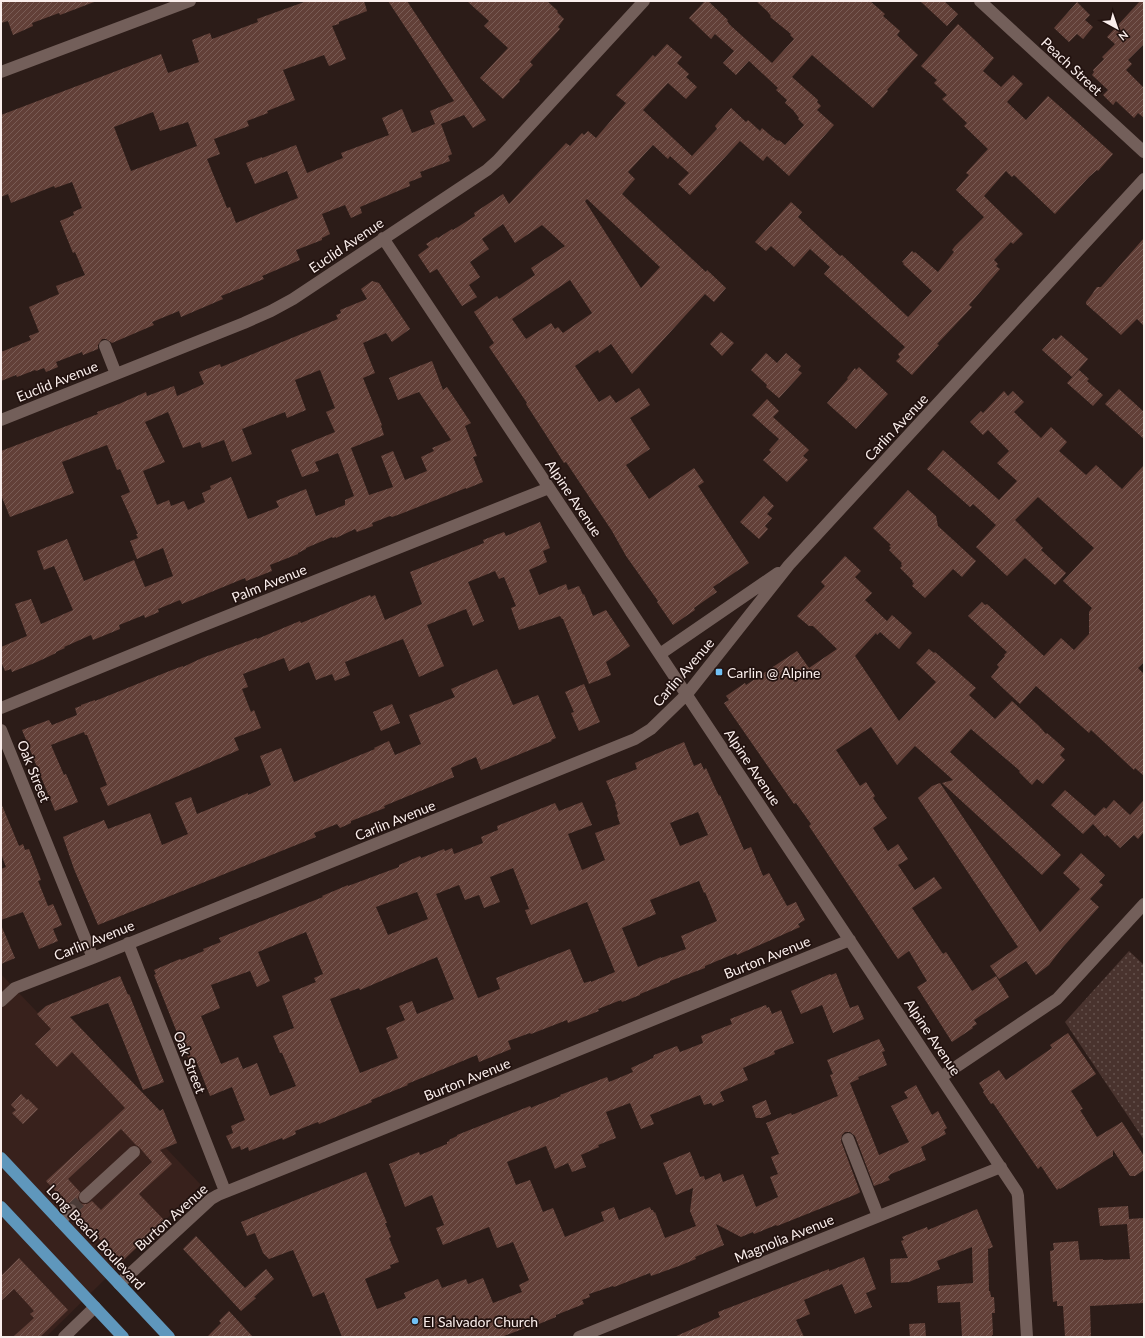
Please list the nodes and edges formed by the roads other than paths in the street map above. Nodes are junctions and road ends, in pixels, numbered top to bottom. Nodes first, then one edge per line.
1 (190, 1) edge
2 (644, 1) edge
3 (980, 1) edge
4 (1, 72) edge
5 (1144, 152) edge
6 (1144, 180) edge
7 (383, 238) junction
8 (105, 346) dead end
9 (116, 374) junction
10 (1, 420) edge
11 (549, 488) junction
12 (789, 565) junction
13 (660, 654) junction
14 (686, 694) junction
15 (1, 708) edge
16 (1, 730) edge
17 (1144, 904) edge
18 (850, 940) junction
19 (128, 943) junction
20 (93, 958) junction
21 (1, 1001) edge
22 (941, 1077) junction
23 (848, 1139) dead end
24 (134, 1152) dead end
25 (1, 1158) edge
26 (1001, 1166) junction
27 (225, 1191) junction
28 (85, 1197) tunnel mouth
29 (1, 1207) edge
30 (71, 1210) tunnel mouth
31 (878, 1216) junction
32 (60, 1221) junction
33 (119, 1284) junction
34 (95, 1307) junction
35 (64, 1337) edge
36 (123, 1337) edge
37 (169, 1337) edge
38 (578, 1337) edge
39 (1027, 1337) edge

1 - 4 street
2 - 7 street, Euclid Avenue
3 - 5 street, Peach Street
6 - 12 street, Carlin Avenue
7 - 9 street, Euclid Avenue
7 - 11 street, Alpine Avenue
8 - 9 street
9 - 10 street, Euclid Avenue
11 - 13 street, Alpine Avenue
11 - 15 street, Palm Avenue
12 - 13 street
12 - 14 street, Carlin Avenue
13 - 14 street, Alpine Avenue
14 - 18 street, Alpine Avenue
14 - 19 street, Carlin Avenue
16 - 20 street, Oak Street
17 - 22 street
18 - 22 street, Alpine Avenue
18 - 27 street, Burton Avenue
19 - 20 street, Carlin Avenue
19 - 27 street, Oak Street
20 - 21 street, Carlin Avenue
22 - 26 street, Alpine Avenue
23 - 31 street
24 - 28 street
25 - 32 main road, Long Beach Boulevard
26 - 31 street, Magnolia Avenue
26 - 39 street, Alpine Avenue
27 - 33 street, Burton Avenue
29 - 34 main road
30 - 32 street
31 - 38 street, Magnolia Avenue
32 - 33 main road, Long Beach Boulevard
33 - 37 main road, Long Beach Boulevard
34 - 35 street
34 - 36 main road

